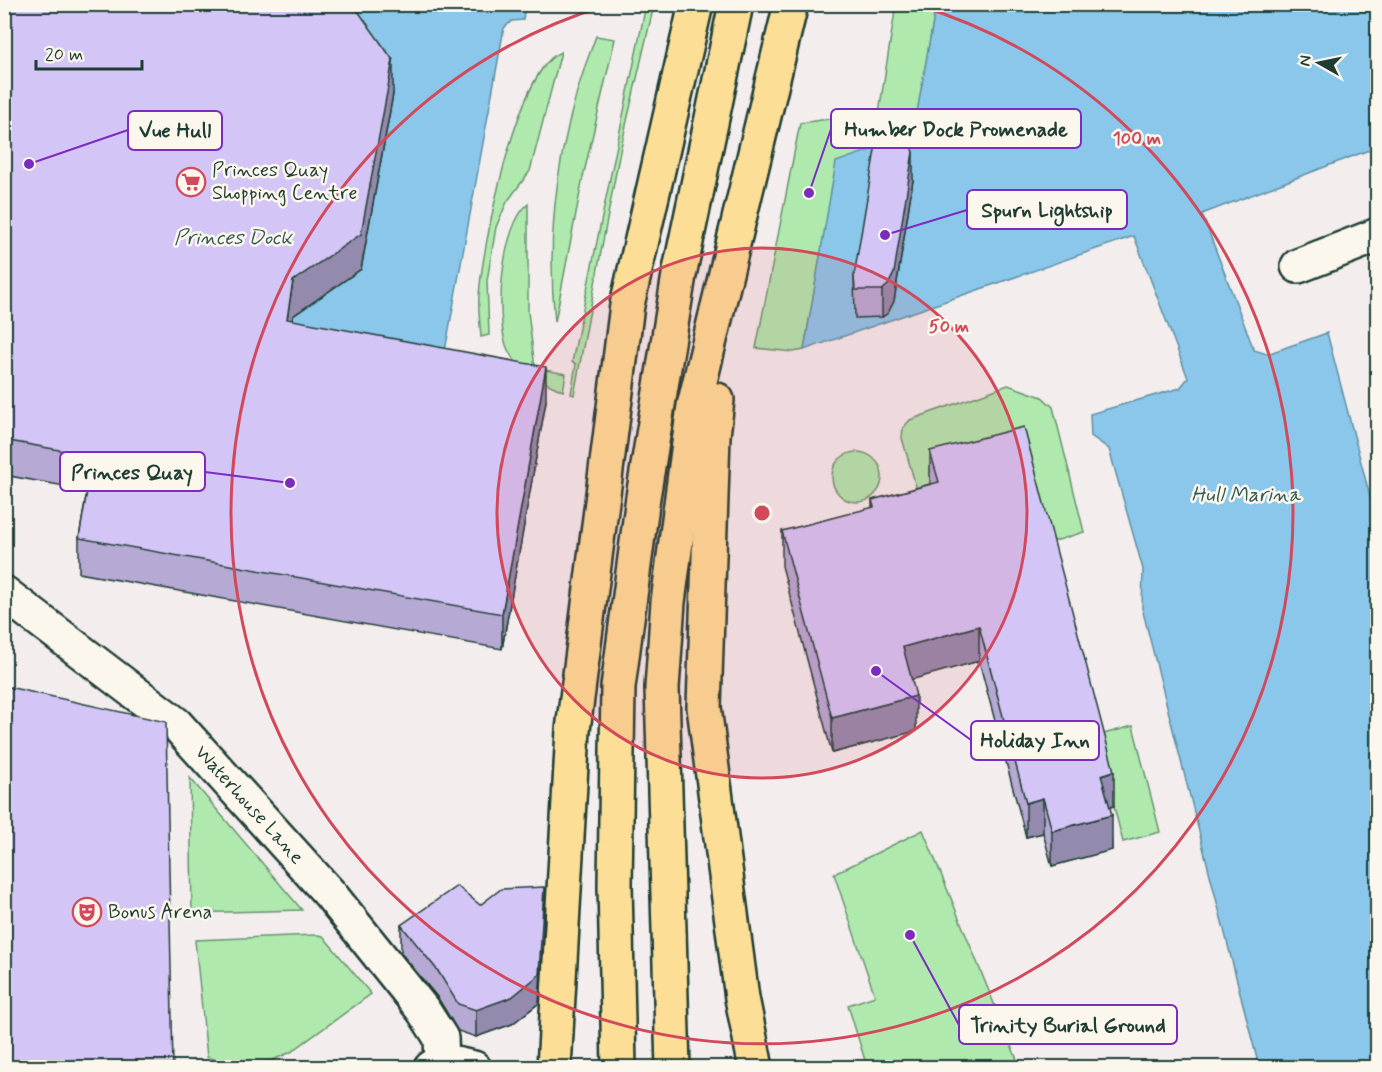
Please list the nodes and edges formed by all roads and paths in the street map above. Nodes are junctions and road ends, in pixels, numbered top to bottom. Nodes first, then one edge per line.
1 (696, 4) edge
2 (736, 4) edge
3 (791, 4) edge
4 (753, 164) junction
5 (1377, 235) edge
6 (1298, 266) dead end
7 (4, 593) edge
8 (436, 1065) edge
9 (474, 1068) edge
10 (554, 1068) edge
11 (620, 1068) edge
12 (673, 1068) edge
13 (756, 1068) edge

1 - 10 highway
2 - 11 highway
3 - 4 highway
4 - 12 highway
4 - 13 highway
5 - 6 street
7 - 8 street, Waterhouse Lane
8 - 9 street

